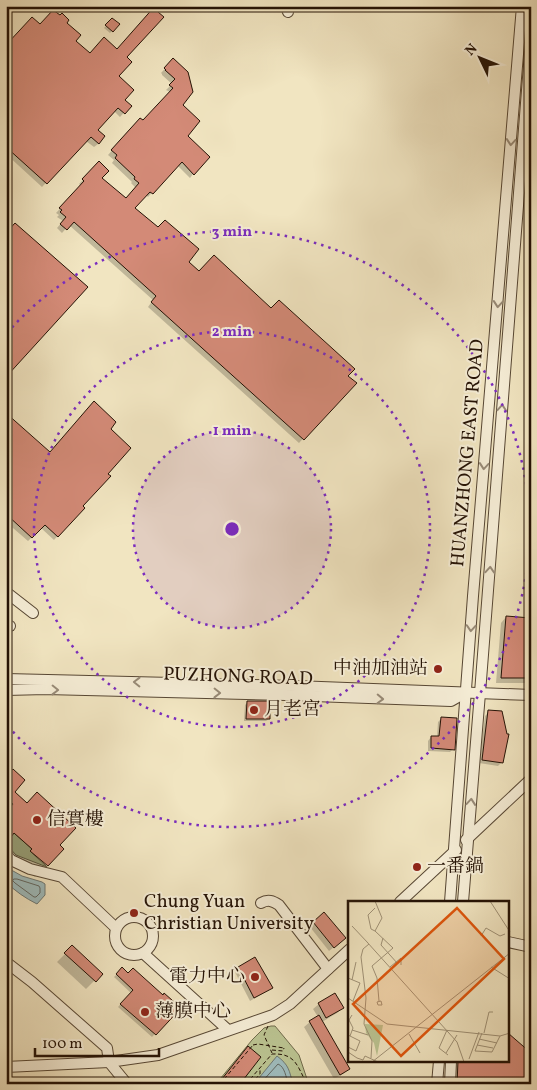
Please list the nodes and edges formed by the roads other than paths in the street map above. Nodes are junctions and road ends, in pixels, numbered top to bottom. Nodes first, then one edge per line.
1 (522, 6) edge
2 (531, 39) edge
3 (513, 120) junction
4 (528, 120) edge
5 (6, 592) edge
6 (33, 614) dead end
7 (6, 679) edge
8 (6, 690) edge
9 (466, 692) junction
10 (480, 693) junction
11 (531, 695) edge
12 (531, 779) edge
13 (467, 839) junction
14 (453, 852) junction
15 (6, 854) edge
16 (401, 901) edge
17 (450, 901) edge
18 (463, 901) edge
19 (262, 902) dead end
20 (116, 928) junction
21 (510, 942) edge
22 (531, 947) edge
23 (348, 952) edge
24 (143, 953) junction
25 (6, 962) edge
26 (328, 970) junction
27 (228, 1030) junction
28 (109, 1062) junction
29 (439, 1062) edge
30 (451, 1062) edge
31 (6, 1067) edge
32 (127, 1084) edge
33 (437, 1084) edge
34 (450, 1084) edge

1 - 3 street, HUANZHONG EAST ROAD
2 - 4 street, HUANZHONG EAST ROAD
3 - 4 street
3 -> 9 street, HUANZHONG EAST ROAD
10 -> 4 street, HUANZHONG EAST ROAD
5 - 6 street
9 -> 7 street, PUZHONG ROAD
8 -> 9 street, PUZHONG ROAD
9 - 10 street, PUZHONG ROAD
9 - 14 street, HUANZHONG EAST ROAD
10 - 11 street, PUZHONG ROAD
13 -> 10 street, HUANZHONG EAST ROAD
12 - 13 street
13 - 14 street
13 - 18 street, HUANZHONG EAST ROAD
14 - 16 street
14 - 17 street, HUANZHONG EAST ROAD
15 - 20 street
19 - 26 street
20 - 24 street
20 - 24 street
21 - 22 street
23 - 26 street
24 - 27 street
25 - 28 street
26 - 27 street
27 - 28 street
28 - 31 street
28 - 32 street
29 - 33 street
30 - 34 street

